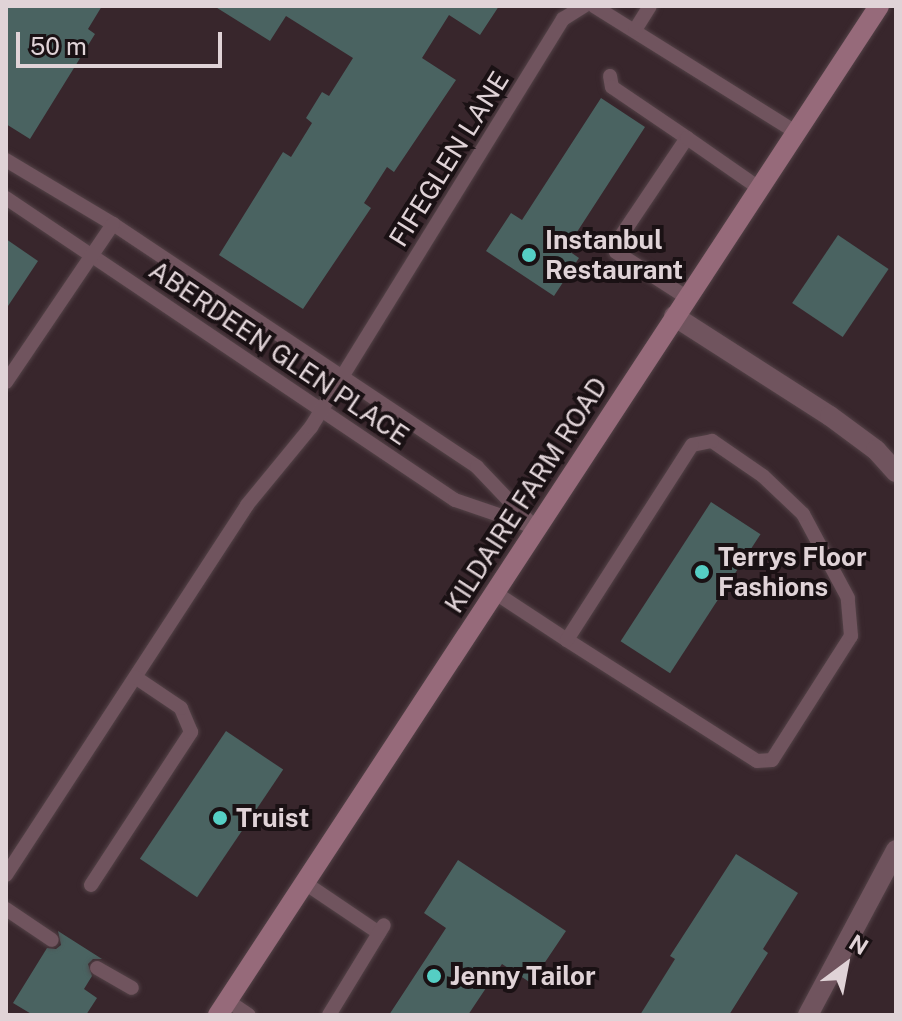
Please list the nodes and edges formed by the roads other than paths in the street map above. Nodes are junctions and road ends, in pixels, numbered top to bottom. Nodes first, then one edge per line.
1 (584, 6) edge
2 (594, 6) edge
3 (650, 6) edge
4 (879, 6) edge
5 (635, 30) junction
6 (611, 82) dead end
7 (796, 132) junction
8 (687, 138) junction
9 (6, 160) edge
10 (759, 188) junction
11 (6, 198) edge
12 (113, 224) junction
13 (91, 256) junction
14 (686, 297) junction
15 (674, 316) junction
16 (342, 376) junction
17 (6, 382) edge
18 (320, 412) junction
19 (896, 472) edge
20 (535, 528) junction
21 (494, 592) junction
22 (567, 640) junction
23 (135, 677) junction
24 (896, 850) edge
25 (6, 875) edge
26 (305, 883) junction
27 (91, 885) dead end
28 (6, 909) edge
29 (52, 940) dead end
30 (97, 968) dead end
31 (132, 988) dead end
32 (223, 1008) edge
33 (249, 1015) edge
34 (329, 1015) edge
35 (808, 1015) edge

1 - 16 lane, FIFEGLEN LANE
2 - 5 lane
3 - 5 lane
4 - 7 main road, KILDAIRE FARM ROAD
5 - 7 lane
6 - 8 lane
7 - 10 main road, KILDAIRE FARM ROAD
8 - 10 lane
8 - 14 lane
9 - 12 lane
10 - 14 main road, KILDAIRE FARM ROAD
11 - 13 lane, ABERDEEN GLEN PLACE
12 - 13 lane
12 - 16 lane
13 - 17 lane
13 - 18 lane, ABERDEEN GLEN PLACE
14 - 15 main road, KILDAIRE FARM ROAD
15 - 19 street
15 - 20 main road, KILDAIRE FARM ROAD
16 - 18 lane, FIFEGLEN LANE
16 - 20 lane
18 - 20 lane, ABERDEEN GLEN PLACE
18 - 23 lane, FIFEGLEN LANE
20 - 21 main road, KILDAIRE FARM ROAD
21 - 22 lane
21 - 26 main road, KILDAIRE FARM ROAD
22 - 22 lane
23 - 25 lane, FIFEGLEN LANE
23 - 27 lane
24 - 35 street
26 - 32 main road, KILDAIRE FARM ROAD
26 - 34 lane
28 - 29 lane
30 - 31 lane
32 - 33 lane

